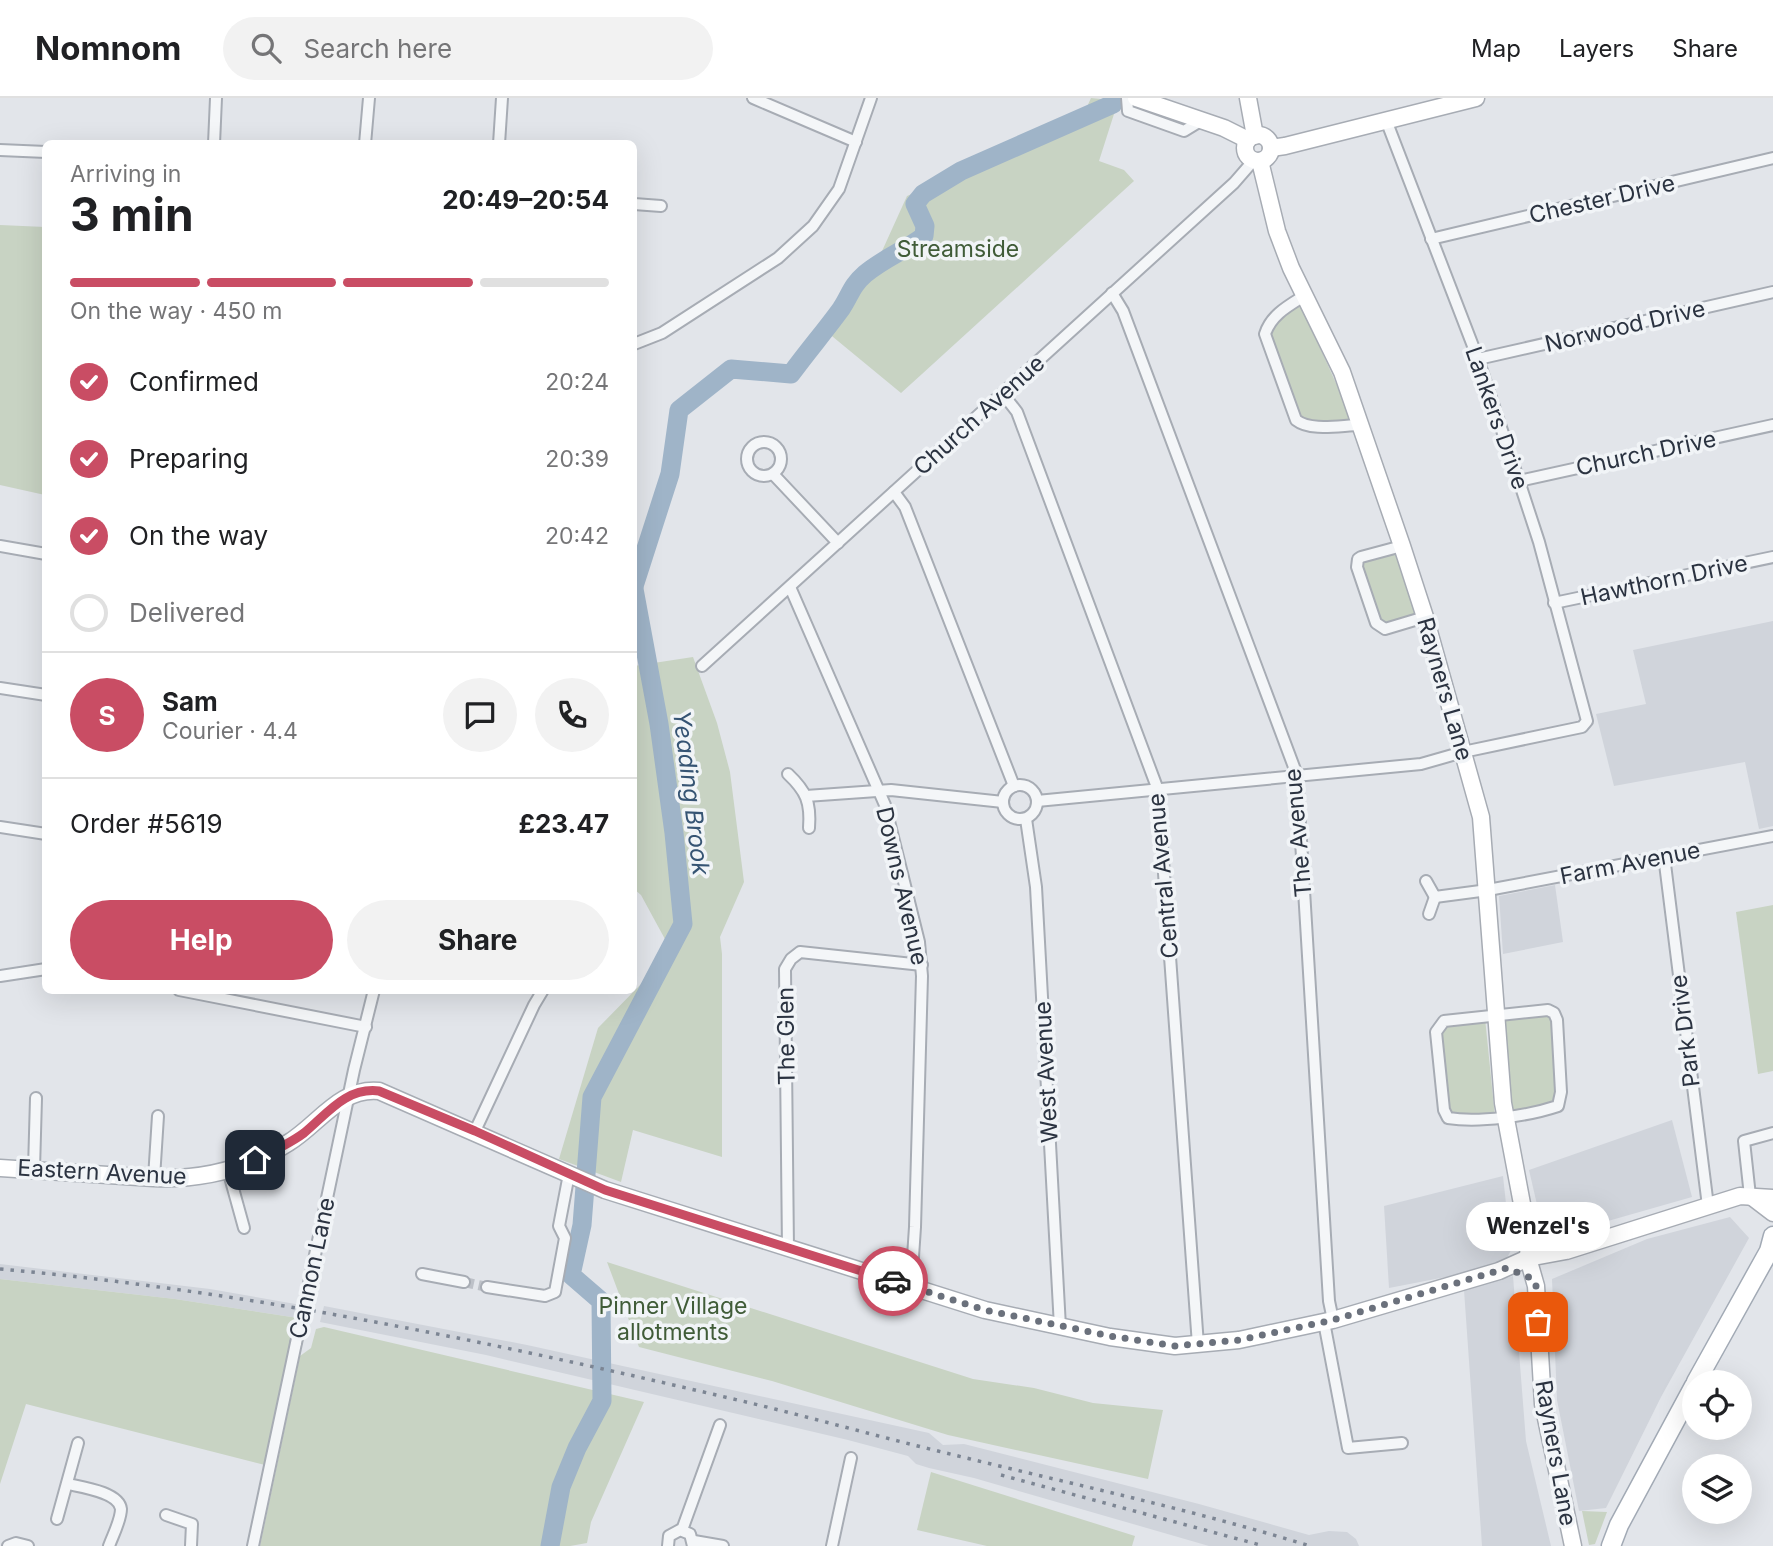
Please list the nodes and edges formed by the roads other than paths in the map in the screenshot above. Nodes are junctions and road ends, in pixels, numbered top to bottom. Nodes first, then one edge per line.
1 (216, 98) edge
2 (369, 98) edge
3 (502, 98) edge
4 (753, 98) edge
5 (871, 98) edge
6 (1127, 98) edge
7 (1136, 98) edge
8 (1476, 98) edge
9 (1249, 104) edge
10 (1202, 120) junction
11 (1387, 120) junction
12 (1228, 130) junction
13 (1251, 138) junction
14 (214, 140) edge
15 (365, 140) edge
16 (499, 140) edge
17 (856, 142) junction
18 (1271, 148) junction
19 (0, 150) edge
20 (42, 152) edge
21 (1773, 159) edge
22 (1257, 161) junction
23 (1242, 174) junction
24 (1265, 181) junction
25 (637, 204) edge
26 (661, 206) dead end
27 (1431, 239) junction
28 (1773, 292) edge
29 (1112, 293) junction
30 (1304, 296) junction
31 (637, 343) edge
32 (1478, 359) junction
33 (1003, 394) junction
34 (1360, 425) junction
35 (1773, 425) edge
36 (773, 474) dead end
37 (1519, 481) junction
38 (894, 492) junction
39 (838, 543) junction
40 (0, 546) edge
41 (1402, 546) junction
42 (42, 553) edge
43 (1773, 557) edge
44 (790, 587) junction
45 (1555, 604) junction
46 (1425, 617) junction
47 (702, 666) dead end
48 (0, 688) edge
49 (42, 694) edge
50 (1463, 752) junction
51 (788, 774) dead end
52 (1297, 775) junction
53 (1014, 786) junction
54 (879, 790) junction
55 (1158, 790) junction
56 (806, 796) junction
57 (1037, 801) junction
58 (1003, 802) junction
59 (1026, 819) junction
60 (0, 827) edge
61 (809, 828) dead end
62 (42, 833) edge
63 (1773, 836) edge
64 (1664, 856) junction
65 (1426, 881) dead end
66 (1488, 890) junction
67 (1435, 897) junction
68 (1429, 914) dead end
69 (922, 965) junction
70 (42, 970) edge
71 (0, 976) edge
72 (199, 994) edge
73 (373, 994) edge
74 (540, 994) edge
75 (1495, 1017) junction
76 (366, 1027) junction
77 (349, 1096) junction
78 (36, 1098) dead end
79 (158, 1115) dead end
80 (1505, 1117) junction
81 (475, 1131) junction
82 (1773, 1133) edge
83 (0, 1168) edge
84 (34, 1169) junction
85 (228, 1170) junction
86 (154, 1178) junction
87 (580, 1179) junction
88 (1750, 1196) junction
89 (1773, 1198) edge
90 (1708, 1206) junction
91 (1773, 1213) edge
92 (244, 1228) dead end
93 (1772, 1245) edge
94 (788, 1248) junction
95 (1542, 1255) junction
96 (1507, 1268) junction
97 (422, 1274) dead end
98 (464, 1282) tunnel mouth
99 (1535, 1282) junction
100 (487, 1287) tunnel mouth
101 (911, 1287) junction
102 (1329, 1321) junction
103 (1060, 1327) junction
104 (1198, 1345) junction
105 (1703, 1370) edge
106 (1682, 1409) edge
107 (720, 1425) dead end
108 (78, 1443) dead end
109 (1402, 1443) dead end
110 (851, 1458) dead end
111 (68, 1484) junction
112 (1630, 1508) junction
113 (166, 1515) dead end
114 (57, 1519) dead end
115 (682, 1530) junction
116 (694, 1544) edge
117 (1574, 1544) edge
118 (8, 1546) edge
119 (28, 1546) edge
120 (109, 1546) edge
121 (191, 1546) edge
122 (253, 1546) edge
123 (668, 1546) edge
124 (723, 1546) edge
125 (831, 1546) edge
126 (1611, 1546) edge
127 (1622, 1546) edge

1 - 14 street
2 - 15 street
3 - 16 street
4 - 17 street
5 - 17 street
6 - 10 street
7 - 10 street
8 - 11 street
9 - 12 street
9 - 13 street, Rayners Lane
10 - 12 street
11 - 18 street
11 - 27 street, Lankers Drive
12 - 13 street
13 - 18 street
13 - 22 street, Rayners Lane
17 - 31 street
18 - 22 street
19 - 20 street
21 - 27 street, Chester Drive
22 - 23 street, Church Avenue
22 - 24 street, Rayners Lane
23 - 24 street
23 - 29 street, Church Avenue
24 - 30 street, Rayners Lane
25 - 26 street
27 - 32 street, Lankers Drive
28 - 32 street, Norwood Drive
29 - 33 street, Church Avenue
29 - 52 street, The Avenue
30 - 34 street, Rayners Lane
30 - 34 street
32 - 37 street, Lankers Drive
33 - 38 street, Church Avenue
33 - 55 street, Central Avenue
34 - 41 street, Rayners Lane
35 - 37 street, Church Drive
36 - 39 street
37 - 45 street, Lankers Drive
38 - 39 street, Church Avenue
38 - 53 street
39 - 44 street, Church Avenue
40 - 42 street
41 - 46 street, Rayners Lane
41 - 46 street
43 - 45 street, Hawthorn Drive
44 - 47 street, Church Avenue
44 - 54 street, Downs Avenue
45 - 50 street, Lankers Drive
46 - 50 street, Rayners Lane
48 - 49 street
50 - 52 street
50 - 66 street, Rayners Lane
51 - 56 street
52 - 55 street
52 - 102 street, The Avenue
53 - 57 street
53 - 58 street
54 - 56 street
54 - 58 street
54 - 69 street, Downs Avenue
55 - 57 street
55 - 104 street, Central Avenue
56 - 61 street
57 - 59 street
58 - 59 street
59 - 103 street, West Avenue
60 - 62 street
63 - 64 street, Farm Avenue
64 - 66 street, Farm Avenue
64 - 90 street, Park Drive
65 - 67 street
66 - 67 street, Farm Avenue
66 - 75 street, Rayners Lane
67 - 68 street
69 - 94 street, The Glen
69 - 101 street, Downs Avenue
70 - 71 street
72 - 76 street
73 - 76 street, Cannon Lane
74 - 81 street
75 - 80 street, Rayners Lane
75 - 80 street
75 - 80 street
76 - 77 street, Cannon Lane
77 - 81 street
77 - 85 street, Eastern Avenue
77 - 122 street, Cannon Lane, bridge
78 - 84 street
79 - 86 street
80 - 95 street, Rayners Lane
81 - 87 street
82 - 88 street
83 - 84 street, Eastern Avenue
84 - 86 street, Eastern Avenue
85 - 86 street, Eastern Avenue
85 - 92 street
87 - 94 street
87 - 100 street
88 - 89 street
88 - 90 street
88 - 91 street
90 - 95 street
93 - 105 main road
94 - 101 street
95 - 96 street
95 - 99 street, Rayners Lane
95 - 99 street
96 - 99 street
96 - 102 street
97 - 98 street
99 - 117 street, Rayners Lane
101 - 103 street
102 - 104 street
102 - 109 street, The Avenue
103 - 104 street
106 - 112 main road
107 - 115 street
108 - 111 street
110 - 125 street
111 - 114 street
111 - 120 street
112 - 126 main road
112 - 127 main road
113 - 121 street
115 - 116 street
115 - 123 street
116 - 124 street
118 - 119 street

